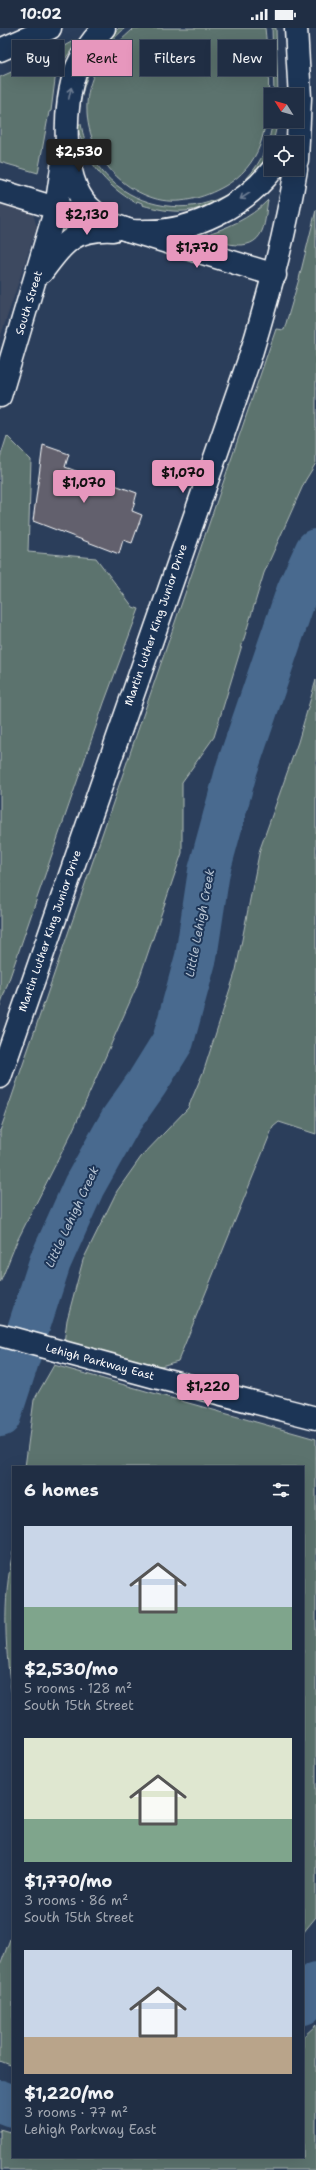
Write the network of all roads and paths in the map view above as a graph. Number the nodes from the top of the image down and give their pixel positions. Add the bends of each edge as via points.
1 (50, 28) edge
2 (104, 28) edge
3 (296, 28) edge
4 (0, 50) edge
5 (298, 88) edge
6 (68, 132) junction
7 (266, 176) edge
8 (295, 176) edge
9 (0, 191) edge
10 (56, 208) junction
11 (129, 230) junction
12 (275, 275) junction
13 (36, 279) junction
14 (0, 396) edge
15 (0, 1077) edge
16 (0, 1335) edge
17 (316, 1418) edge

1 - 4 main road
6 -> 2 main road via 68,96 77,67 94,38
3 - 5 main road
6 - 10 main road, South Street
6 - 11 main road via 71,168 78,191 94,211
7 -> 11 main road via 253,190 205,220 158,231
8 - 12 main road, Martin Luther King Junior Drive
9 - 10 main road
10 - 11 main road
10 - 13 main road, South Street
11 - 12 main road
11 - 13 main road via 92,229 73,238 58,250
12 - 15 main road, Martin Luther King Junior Drive via 250,357
13 - 14 main road, South Street
16 - 17 main road, Lehigh Parkway East

